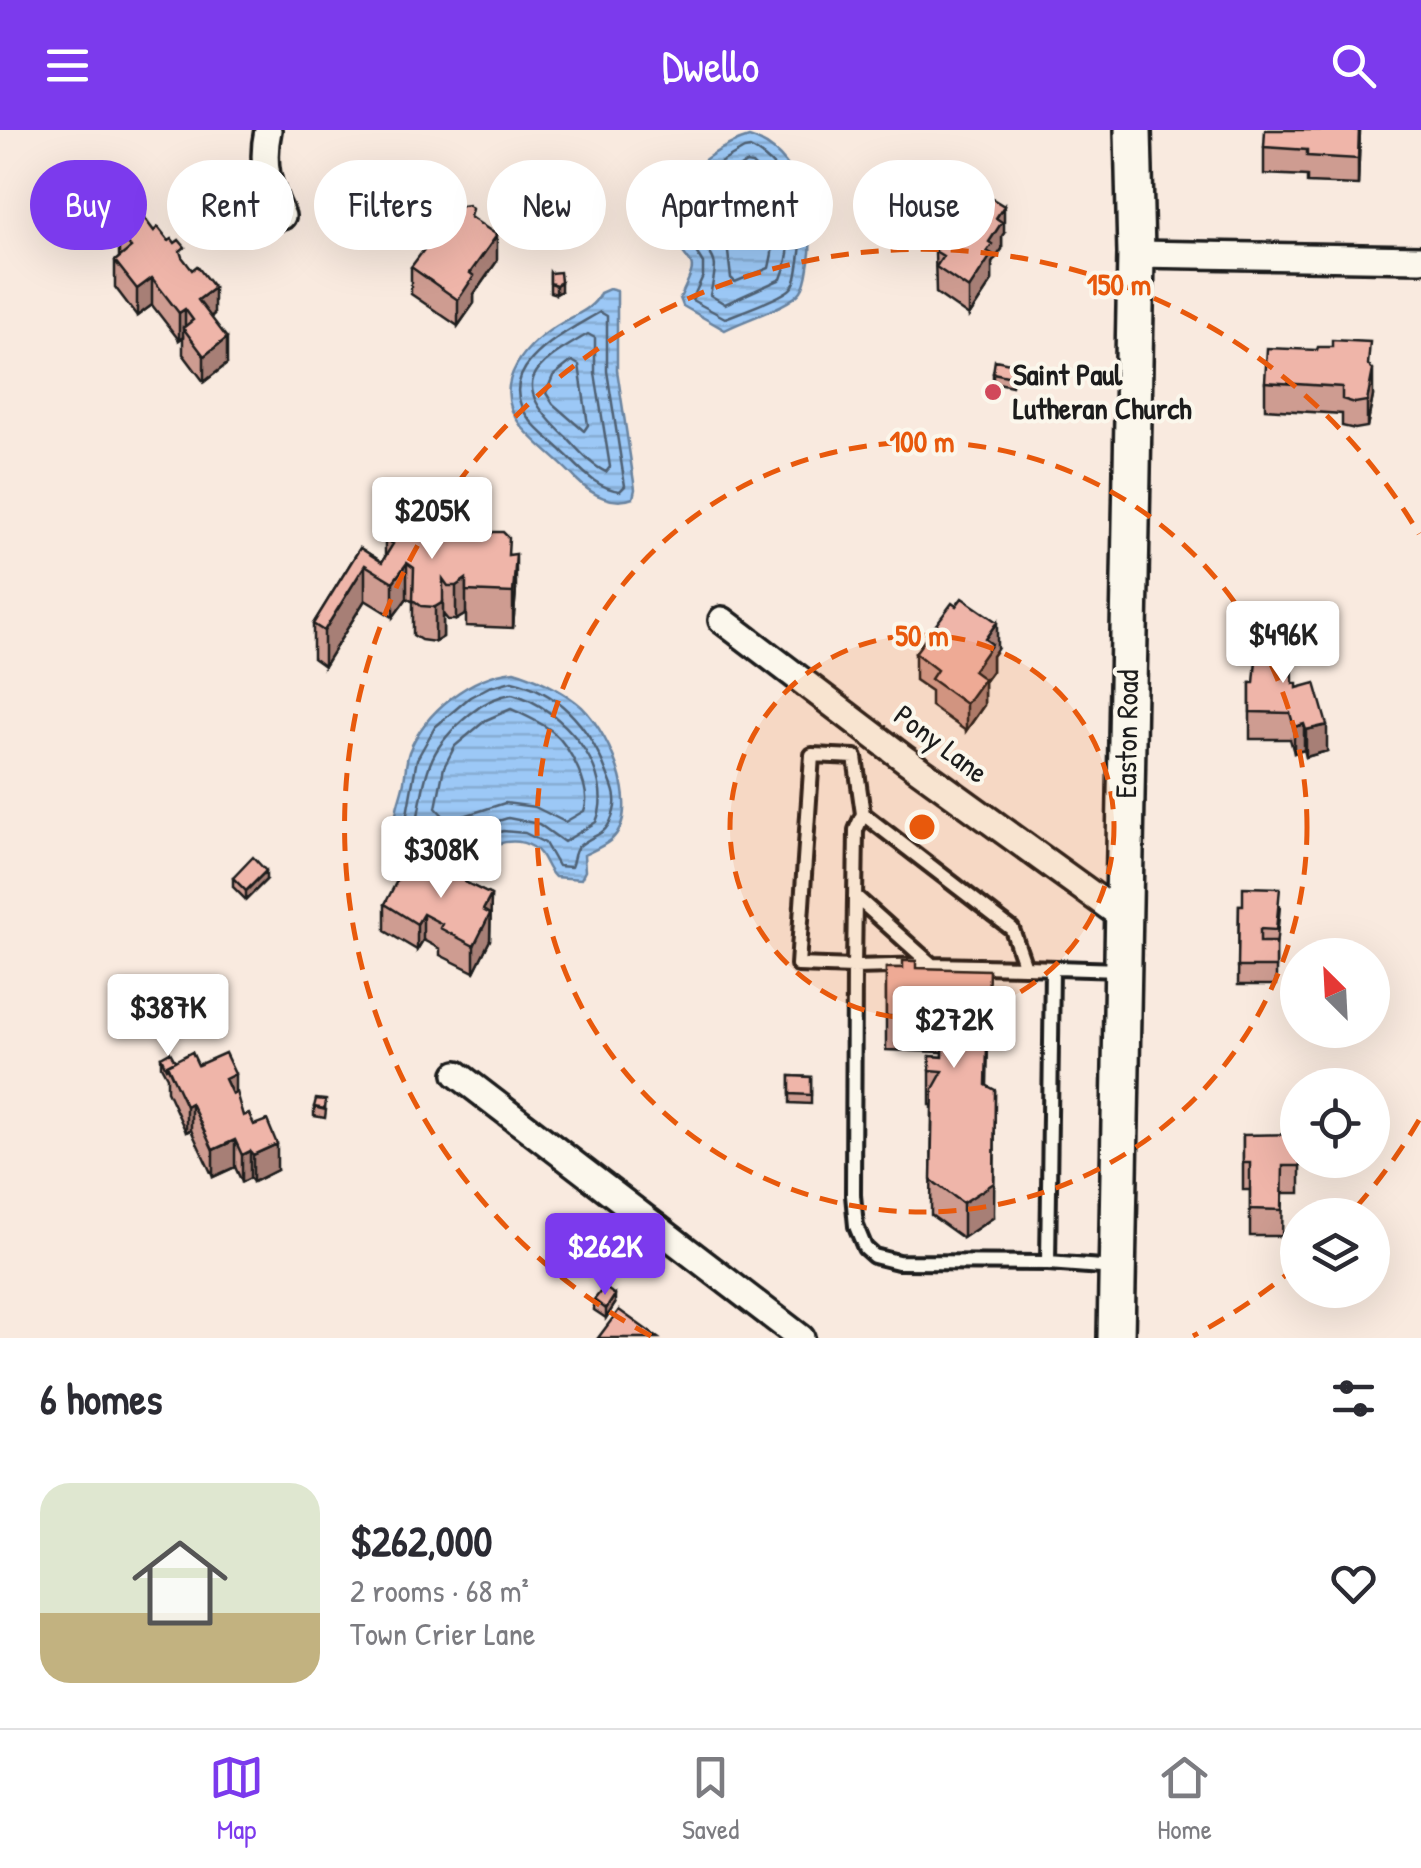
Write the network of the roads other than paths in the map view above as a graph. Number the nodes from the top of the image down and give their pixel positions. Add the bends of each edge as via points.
1 (268, 130) edge
2 (1134, 130) edge
3 (264, 160) edge
4 (1136, 254) junction
5 (1421, 259) edge
6 (722, 620) dead end
7 (863, 814) junction
8 (854, 896) junction
9 (1123, 917) junction
10 (932, 965) junction
11 (854, 967) junction
12 (1025, 968) junction
13 (1052, 969) junction
14 (1123, 970) junction
15 (464, 1079) dead end
16 (1048, 1263) junction
17 (1118, 1268) junction
18 (801, 1338) edge
19 (1116, 1338) edge

1 - 3 street
2 - 4 main road, Easton Road
4 - 5 street
4 - 9 main road, Easton Road
6 - 9 street, Pony Lane
7 - 8 lane via 856,830
7 - 11 lane via 856,757 812,755 798,965
7 - 12 lane via 1012,929
8 - 10 lane
8 - 11 lane
9 - 14 main road, Easton Road
10 - 11 lane
10 - 12 lane
11 - 16 lane via 853,1195 866,1248 898,1262
12 - 13 lane
13 - 14 lane
13 - 16 lane
14 - 17 main road, Easton Road
15 - 18 street
16 - 17 lane
17 - 19 main road, Easton Road

